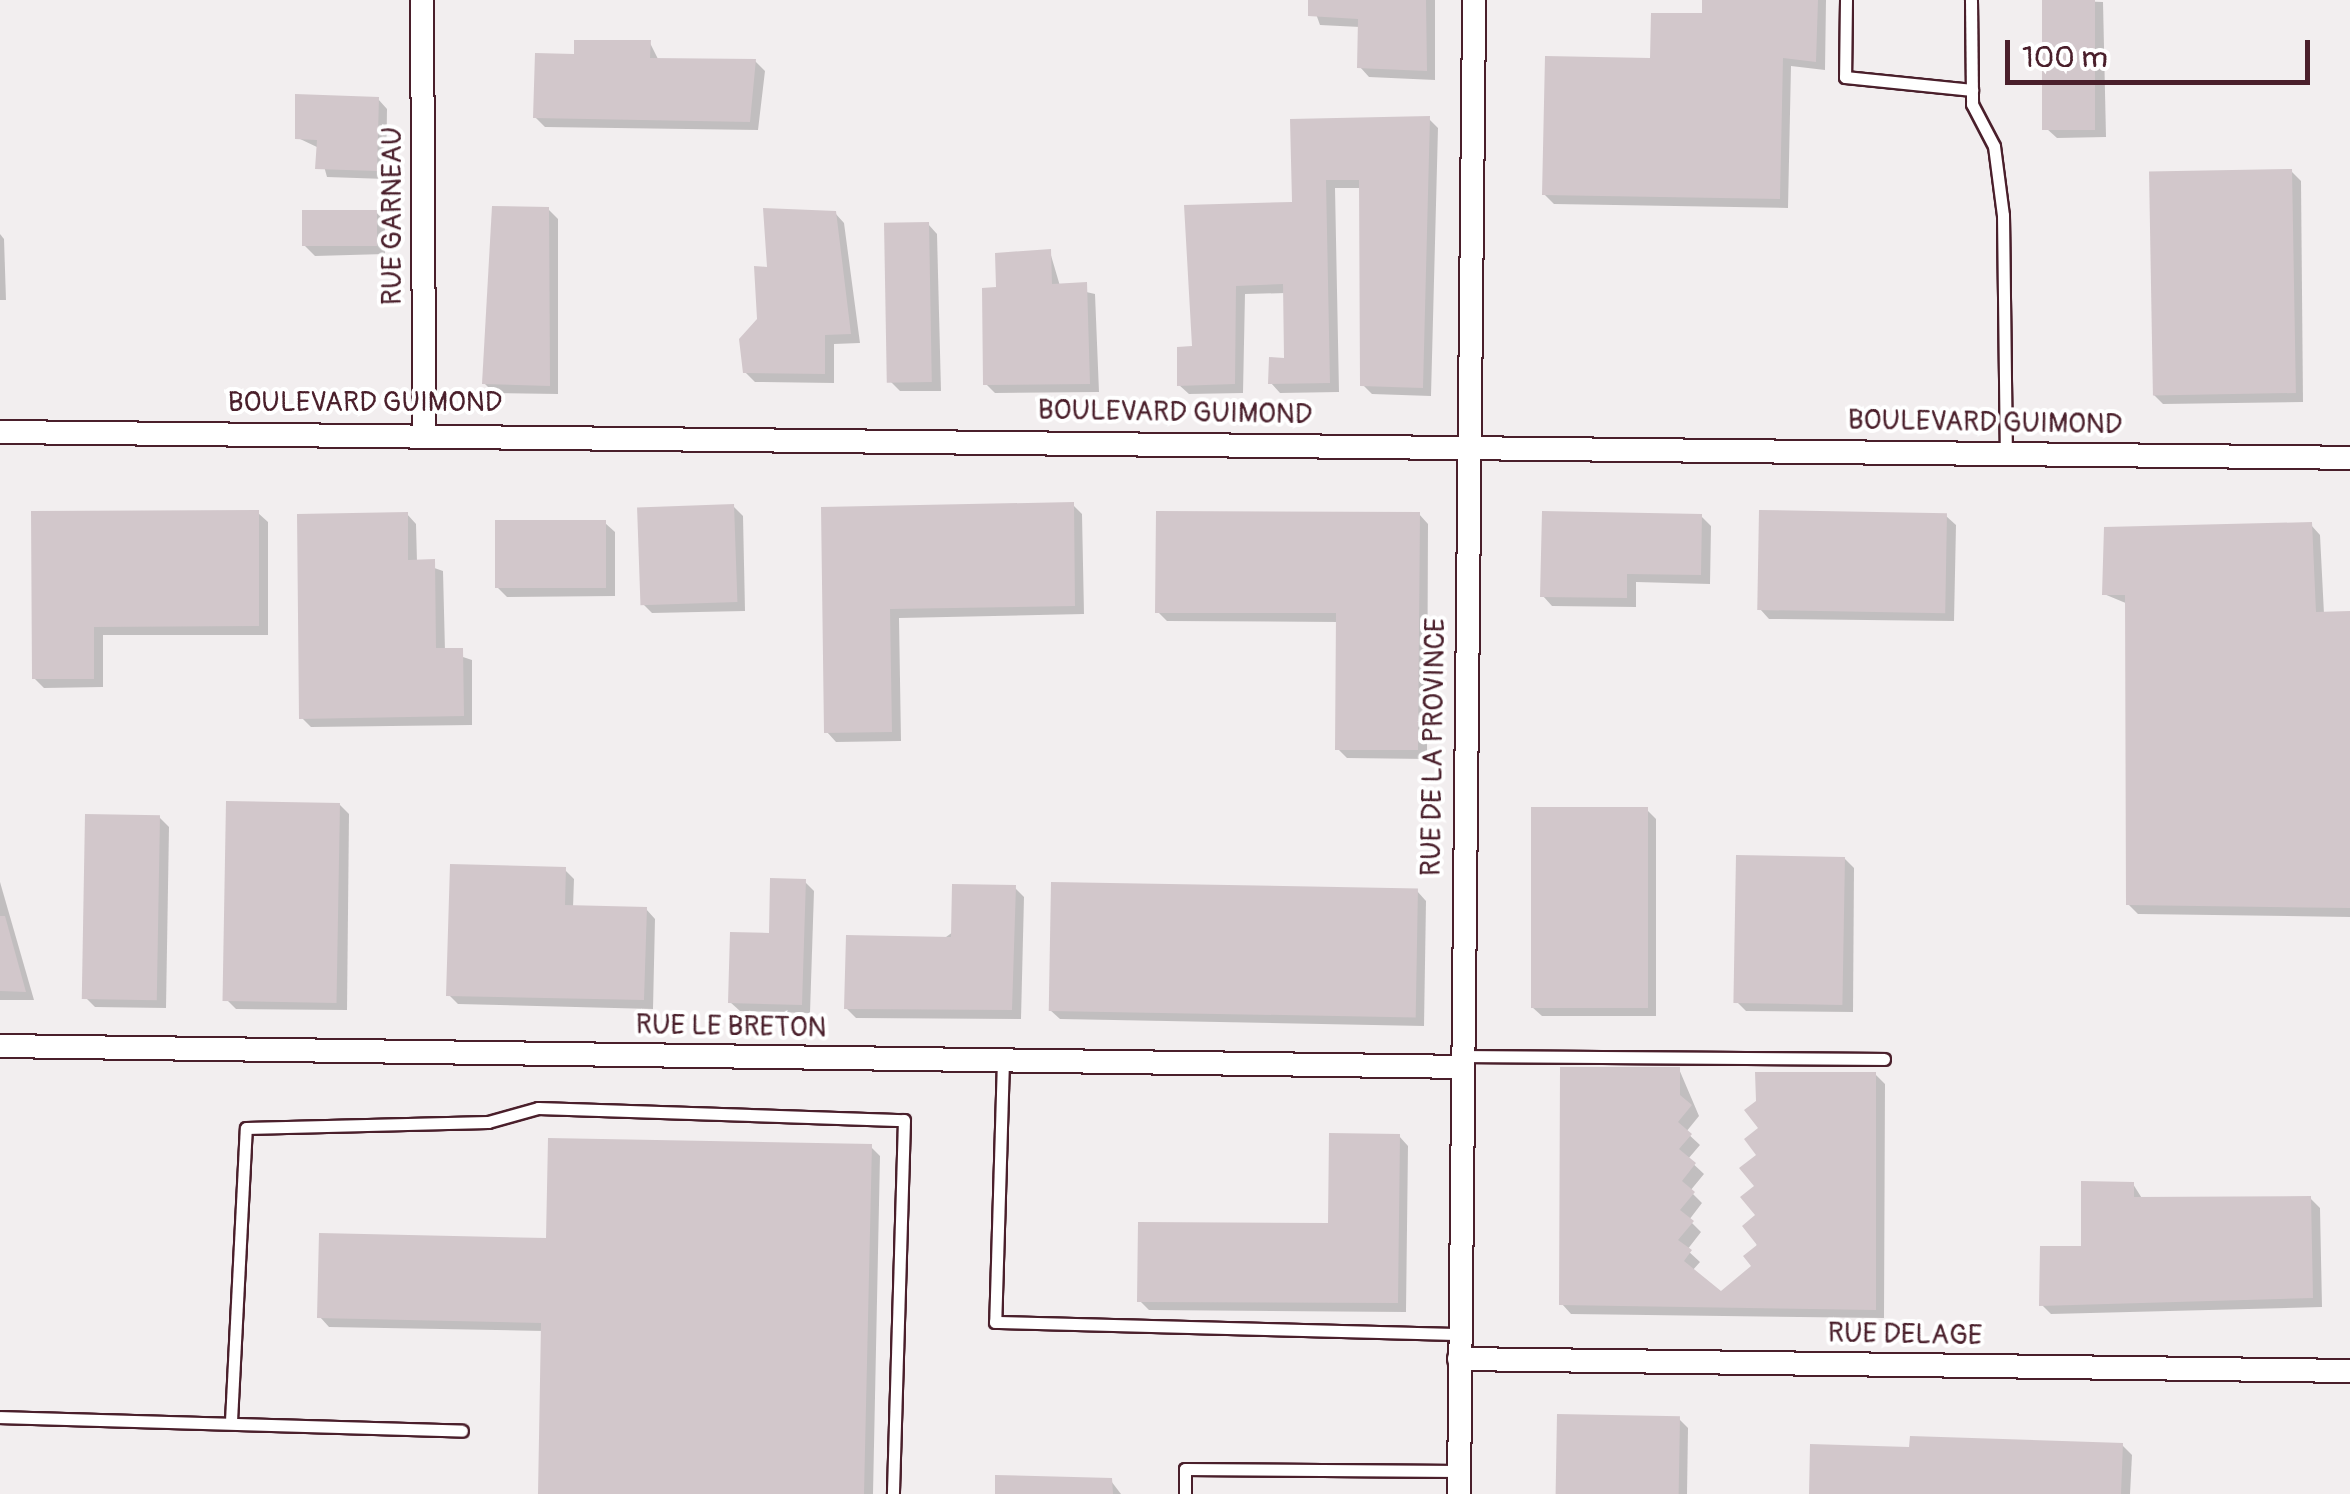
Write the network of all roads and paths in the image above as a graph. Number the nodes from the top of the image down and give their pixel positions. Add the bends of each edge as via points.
1 (422, 0) edge
2 (1474, 0) edge
3 (1846, 0) edge
4 (1971, 0) edge
5 (1972, 90) junction
6 (0, 432) edge
7 (424, 432) junction
8 (1467, 447) junction
9 (2006, 454) junction
10 (2350, 458) edge
11 (0, 1046) edge
12 (1884, 1059) dead end
13 (1002, 1060) junction
14 (1461, 1061) junction
15 (1459, 1334) junction
16 (1459, 1359) junction
17 (2350, 1371) edge
18 (0, 1417) edge
19 (231, 1421) junction
20 (462, 1431) dead end
21 (1459, 1483) edge
22 (893, 1494) edge
23 (1185, 1494) edge

1 - 7 street, RUE GARNEAU
2 - 8 street, RUE DE LA PROVINCE
3 - 5 lane via 1844,77
4 - 5 lane
5 - 9 lane via 1994,146 2003,215
6 - 7 street, BOULEVARD GUIMOND
7 - 8 street, BOULEVARD GUIMOND
8 - 9 street, BOULEVARD GUIMOND
8 - 14 street, RUE DE LA PROVINCE
9 - 10 street, BOULEVARD GUIMOND
11 - 13 street, RUE LE BRETON
12 - 14 lane
13 - 14 street, RUE LE BRETON
13 - 15 lane via 995,1322
14 - 15 street, RUE DE LA PROVINCE
15 - 16 street, RUE DE LA PROVINCE
16 - 17 street, RUE DELAGE
16 - 21 street, RUE DE LA PROVINCE
18 - 19 lane
19 - 20 lane
19 - 22 lane via 246,1128 488,1122 538,1108 904,1120
21 - 23 lane via 1186,1469

